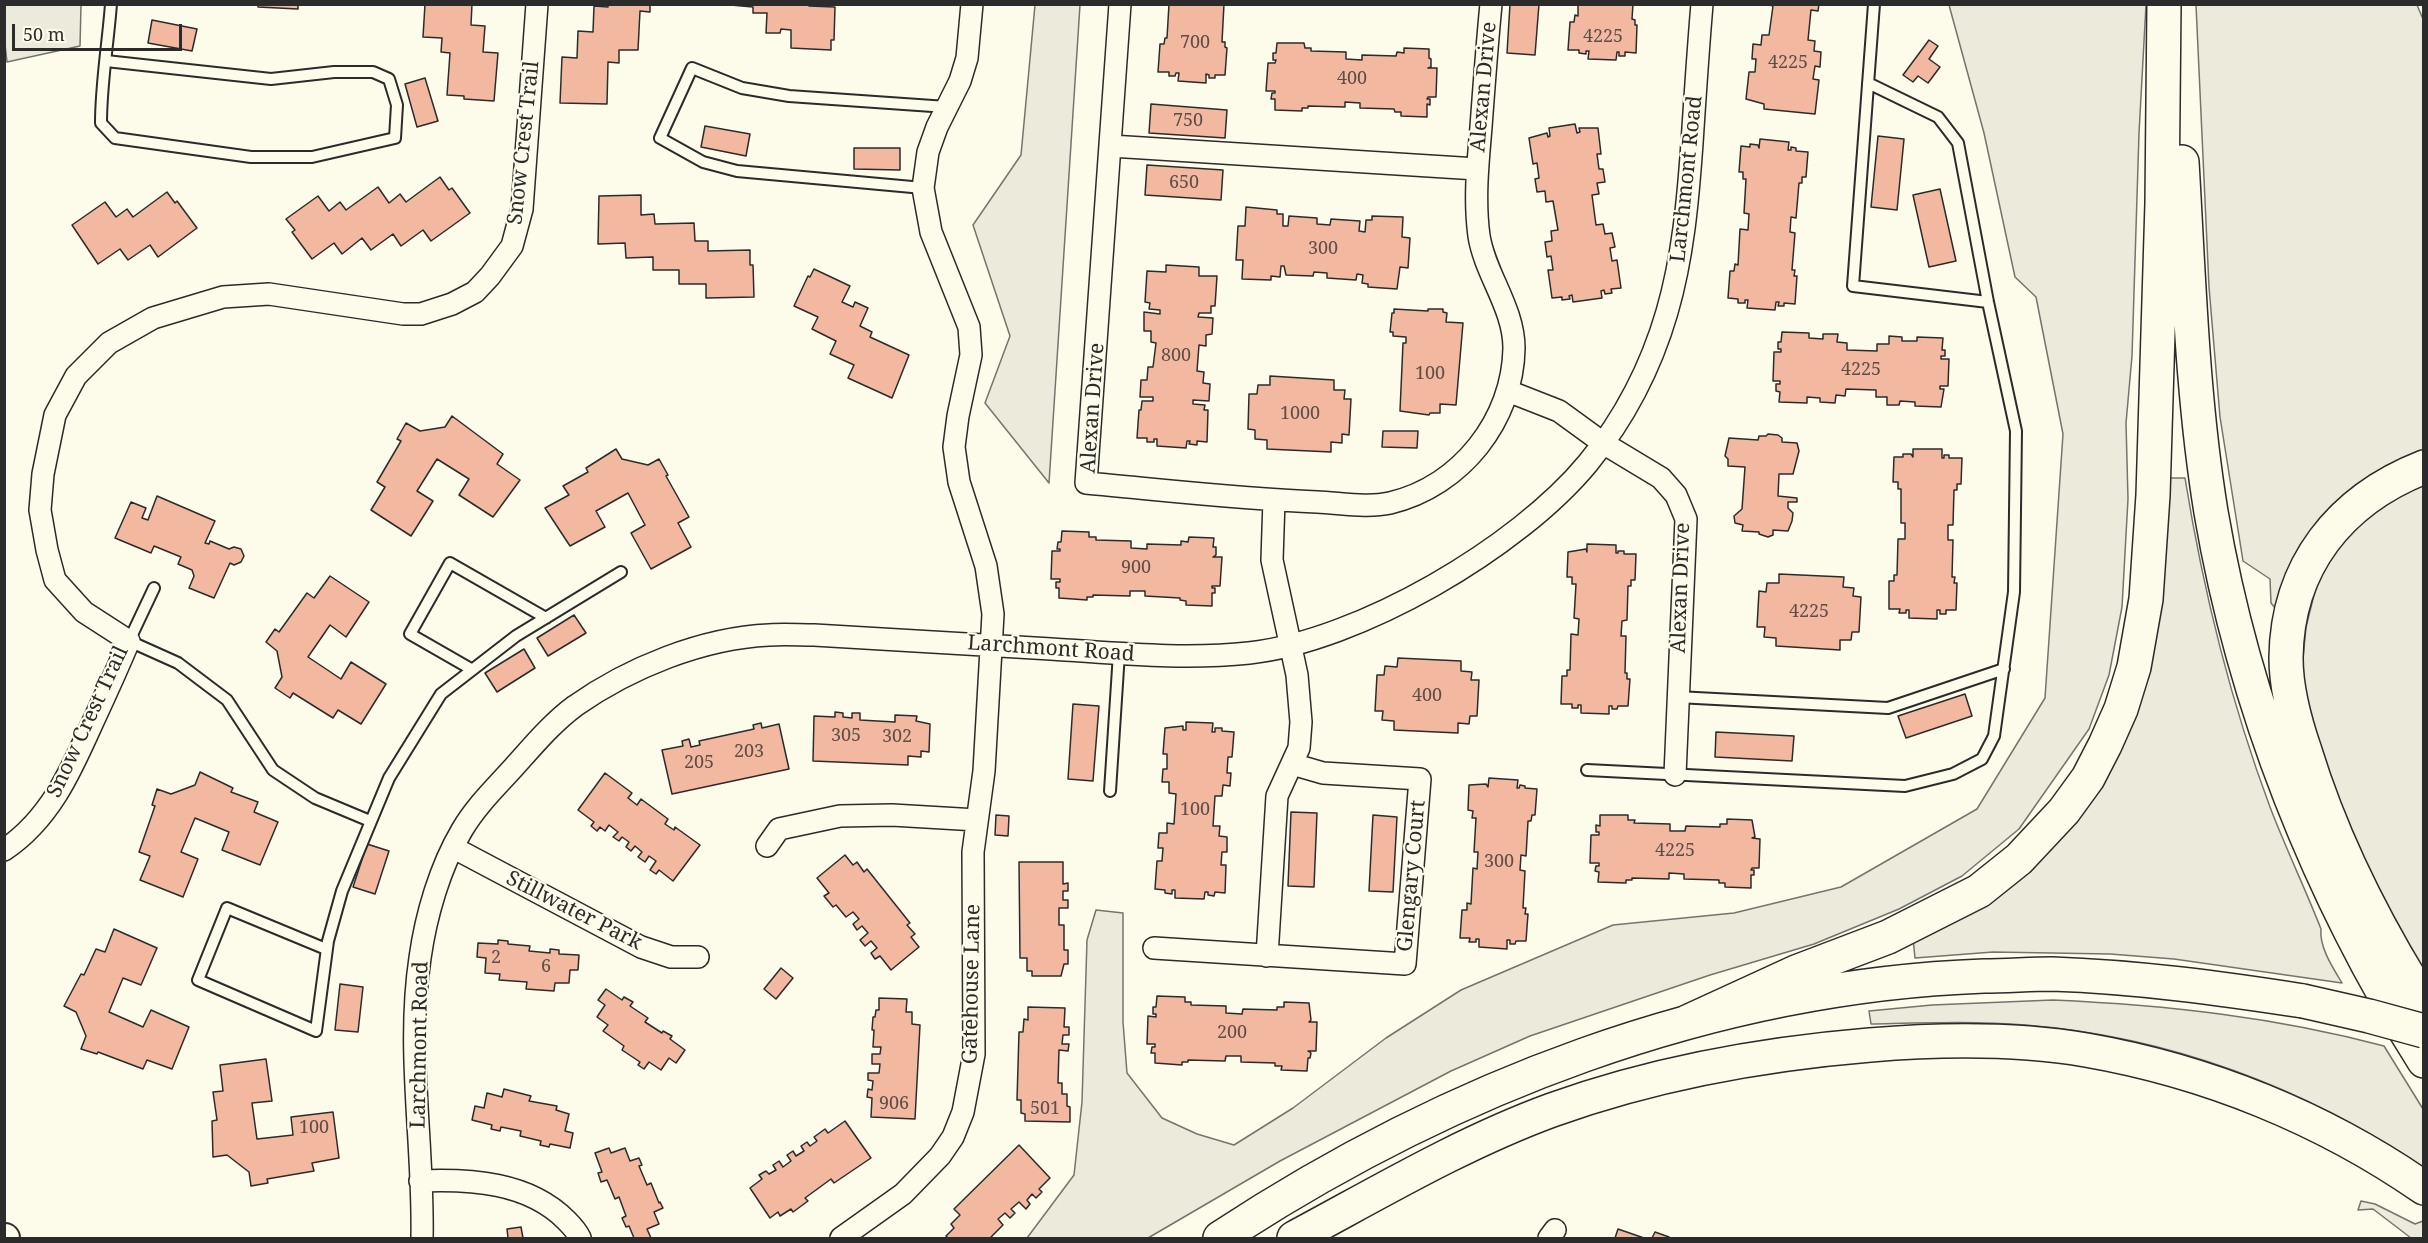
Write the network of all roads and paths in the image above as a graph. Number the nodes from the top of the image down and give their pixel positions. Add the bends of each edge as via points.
1 (111, 4) edge
2 (537, 4) edge
3 (972, 4) edge
4 (1120, 4) edge
5 (1491, 4) edge
6 (1702, 4) edge
7 (1874, 4) edge
8 (2164, 4) edge
9 (2176, 4) edge
10 (106, 61) junction
11 (1868, 83) junction
12 (948, 107) junction
13 (1111, 146) junction
14 (1478, 169) junction
15 (923, 188) junction
16 (1988, 302) junction
17 (1508, 391) junction
18 (1603, 443) junction
19 (2424, 467) edge
20 (1275, 500) junction
21 (621, 572) dead end
22 (154, 588) dead end
23 (546, 618) junction
24 (129, 641) junction
25 (991, 645) junction
26 (1291, 645) junction
27 (1119, 654) junction
28 (471, 669) junction
29 (2004, 669) junction
30 (1677, 697) junction
31 (1292, 764) junction
32 (1587, 770) dead end
33 (1675, 774) junction
34 (1110, 791) dead end
35 (977, 820) junction
36 (370, 821) junction
37 (767, 846) dead end
38 (454, 848) junction
39 (4, 850) edge
40 (1154, 948) dead end
41 (326, 949) junction
42 (1267, 956) junction
43 (698, 957) dead end
44 (2424, 1002) edge
45 (1687, 1022) junction
46 (2424, 1031) edge
47 (2424, 1061) edge
48 (420, 1181) junction
49 (2424, 1188) edge
50 (422, 1239) edge
51 (580, 1239) edge
52 (841, 1239) edge
53 (1220, 1239) edge
54 (1294, 1239) edge

1 - 10 lane
2 - 24 street, Snow Crest Trail via 522,209 512,246 475,291 452,304 420,314 269,294 223,297 153,318 109,343 76,376 55,416 43,474 40,510 47,550 55,580 84,612
3 - 12 street via 967,58
4 - 13 street, Alexan Drive
5 - 14 street, Alexan Drive
6 - 18 street, Larchmont Road via 1686,219 1678,272 1652,358 1621,418
7 - 11 lane
8 - 45 highway via 2154,473 2146,599 2134,667 2105,745 2064,812 2019,859 1979,891 1888,937 1796,972
9 - 47 highway via 2199,429 2211,513 2228,588 2250,677 2279,767 2319,866 2358,950
10 - 10 lane via 271,79 373,72 389,79 398,105 395,138 312,157 251,158 115,138 100,123
11 - 16 lane via 1938,117 1959,143
11 - 16 lane via 1853,286
12 - 15 street via 928,152
12 - 15 lane via 789,96 742,88 692,68 660,138 702,162 737,171
13 - 14 street, Alexan Drive
13 - 20 street, Alexan Drive via 1086,483
14 - 17 street, Alexan Drive via 1476,211 1480,238 1511,324 1514,345
15 - 25 street via 931,232 969,327 971,355 954,447 959,482 986,566 993,614
16 - 29 lane via 2016,431 2014,592
17 - 18 street, Alexan Drive via 1559,411
17 - 20 street, Alexan Drive via 1502,410 1482,442 1454,471 1424,491 1389,503
18 - 26 street, Larchmont Road via 1568,486 1478,557 1380,613
18 - 30 street, Alexan Drive via 1661,478 1676,495 1686,519
19 - 44 highway via 2367,496 2322,540 2295,596 2286,658 2299,733 2335,837
20 - 26 street via 1272,560
21 - 23 lane
22 - 24 lane
23 - 28 lane
23 - 28 lane via 450,563 410,634
24 - 36 lane via 178,663 228,700 273,770 315,798
24 - 39 street, Snow Crest Trail via 56,797 35,824
25 - 27 street, Larchmont Road
25 - 35 street, Gatehouse Lane
25 - 38 street, Larchmont Road via 766,635 687,651 634,672 574,707 482,802
26 - 27 street, Larchmont Road via 1222,655
26 - 31 street via 1298,675 1301,722 1299,748
27 - 34 lane
28 - 36 lane via 441,694 389,778
29 - 30 lane via 1888,708
29 - 33 lane via 1994,736 1982,759 1953,774 1905,786
30 - 33 street, Alexan Drive
31 - 42 street via 1277,796
31 - 42 street, Glengary Court via 1323,773 1420,779 1405,964
32 - 33 lane
35 - 37 street via 840,816 779,829
35 - 52 street, Gatehouse Lane via 972,860 974,1054 963,1112 953,1137 925,1175
36 - 41 lane via 342,891
38 - 43 street, Stillwater Park via 641,947 671,957
38 - 48 street, Larchmont Road via 428,917 416,996
40 - 42 street, Glengary Court
41 - 41 lane via 316,1032 198,980 227,908
45 - 46 highway, bridge via 1809,994 1898,982 2050,974 2209,986 2302,1001
45 - 53 highway via 1615,1043 1471,1100 1375,1146
48 - 50 street, Larchmont Road
48 - 51 street via 462,1180 521,1192 553,1207
49 - 54 highway via 2342,1136 2231,1088 2169,1069 2086,1050 2012,1042 1928,1040 1818,1049 1657,1077 1551,1111 1446,1156

